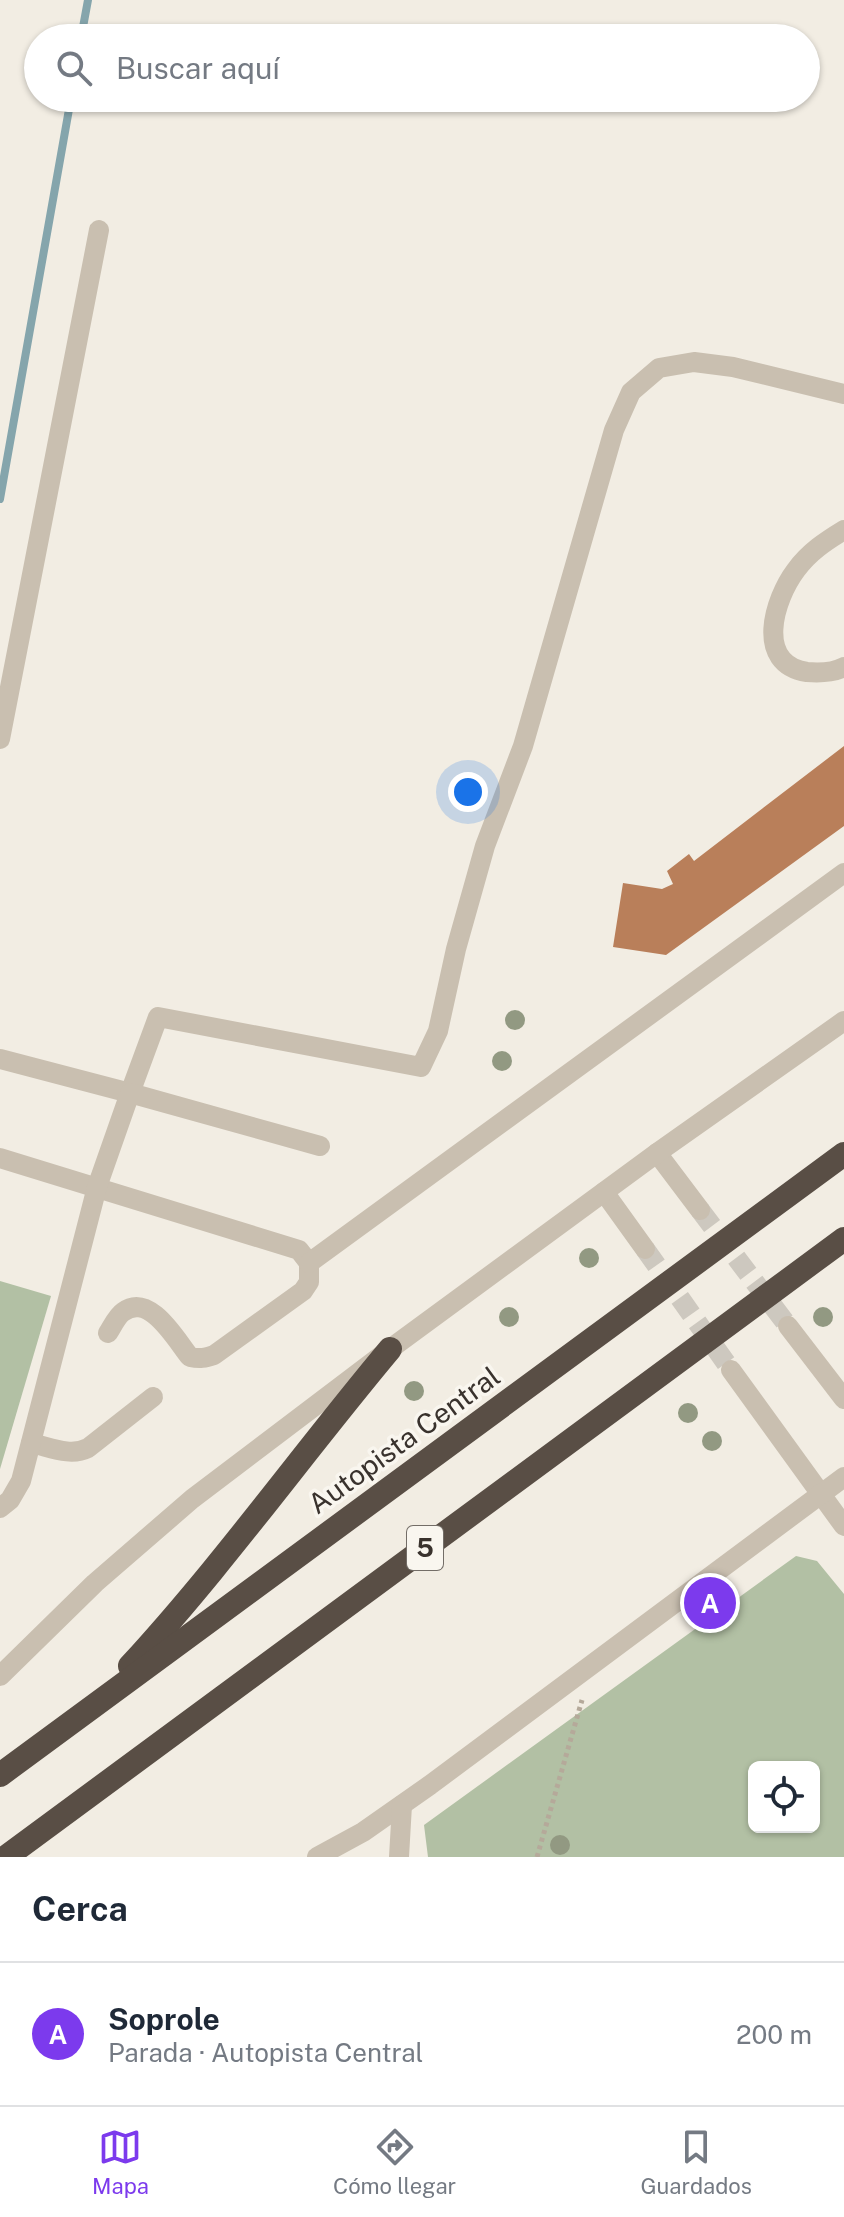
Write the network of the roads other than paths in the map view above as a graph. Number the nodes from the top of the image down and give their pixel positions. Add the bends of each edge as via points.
1 (99, 230) dead end
2 (844, 394) edge
3 (844, 530) edge
4 (844, 667) edge
5 (0, 739) edge
6 (844, 873) edge
7 (844, 1021) edge
8 (0, 1059) edge
9 (130, 1093) junction
10 (320, 1146) dead end
11 (657, 1153) junction
12 (844, 1154) edge
13 (0, 1158) edge
14 (97, 1187) junction
15 (604, 1192) junction
16 (700, 1210) tunnel mouth
17 (844, 1239) edge
18 (645, 1249) tunnel mouth
19 (309, 1263) junction
20 (788, 1326) tunnel mouth
21 (108, 1333) dead end
22 (390, 1349) junction
23 (731, 1370) tunnel mouth
24 (153, 1397) dead end
25 (844, 1399) edge
26 (31, 1443) junction
27 (844, 1477) edge
28 (820, 1495) junction
29 (0, 1508) edge
30 (844, 1526) edge
31 (0, 1676) edge
32 (86, 1711) junction
33 (0, 1775) edge
34 (402, 1805) junction
35 (6, 1857) edge
36 (317, 1857) edge
37 (399, 1857) edge

1 - 5 street
2 - 9 street via 694,362 659,368 631,392 614,430 523,746 485,846 438,1031 421,1067 158,1017
3 - 4 street via 817,546 796,569 774,616 774,645 798,670 836,672
6 - 19 street
7 - 11 street
8 - 9 street
9 - 10 street
9 - 14 street
11 - 15 street
11 - 16 street
12 - 32 highway, Autopista Central / 5
13 - 14 street
14 - 19 street via 299,1250
14 - 26 street
15 - 18 street
15 - 22 street
17 - 35 highway, 5
19 - 21 street via 303,1291 207,1358 190,1357 151,1311 136,1307 122,1312
20 - 25 street
22 - 31 street via 180,1508
22 - 32 highway via 211,1574
23 - 28 street
24 - 26 street via 79,1453
26 - 29 street via 21,1481
27 - 28 street
28 - 30 street
28 - 34 street
32 - 33 highway, Autopista Central / 5
34 - 36 street
34 - 37 street

